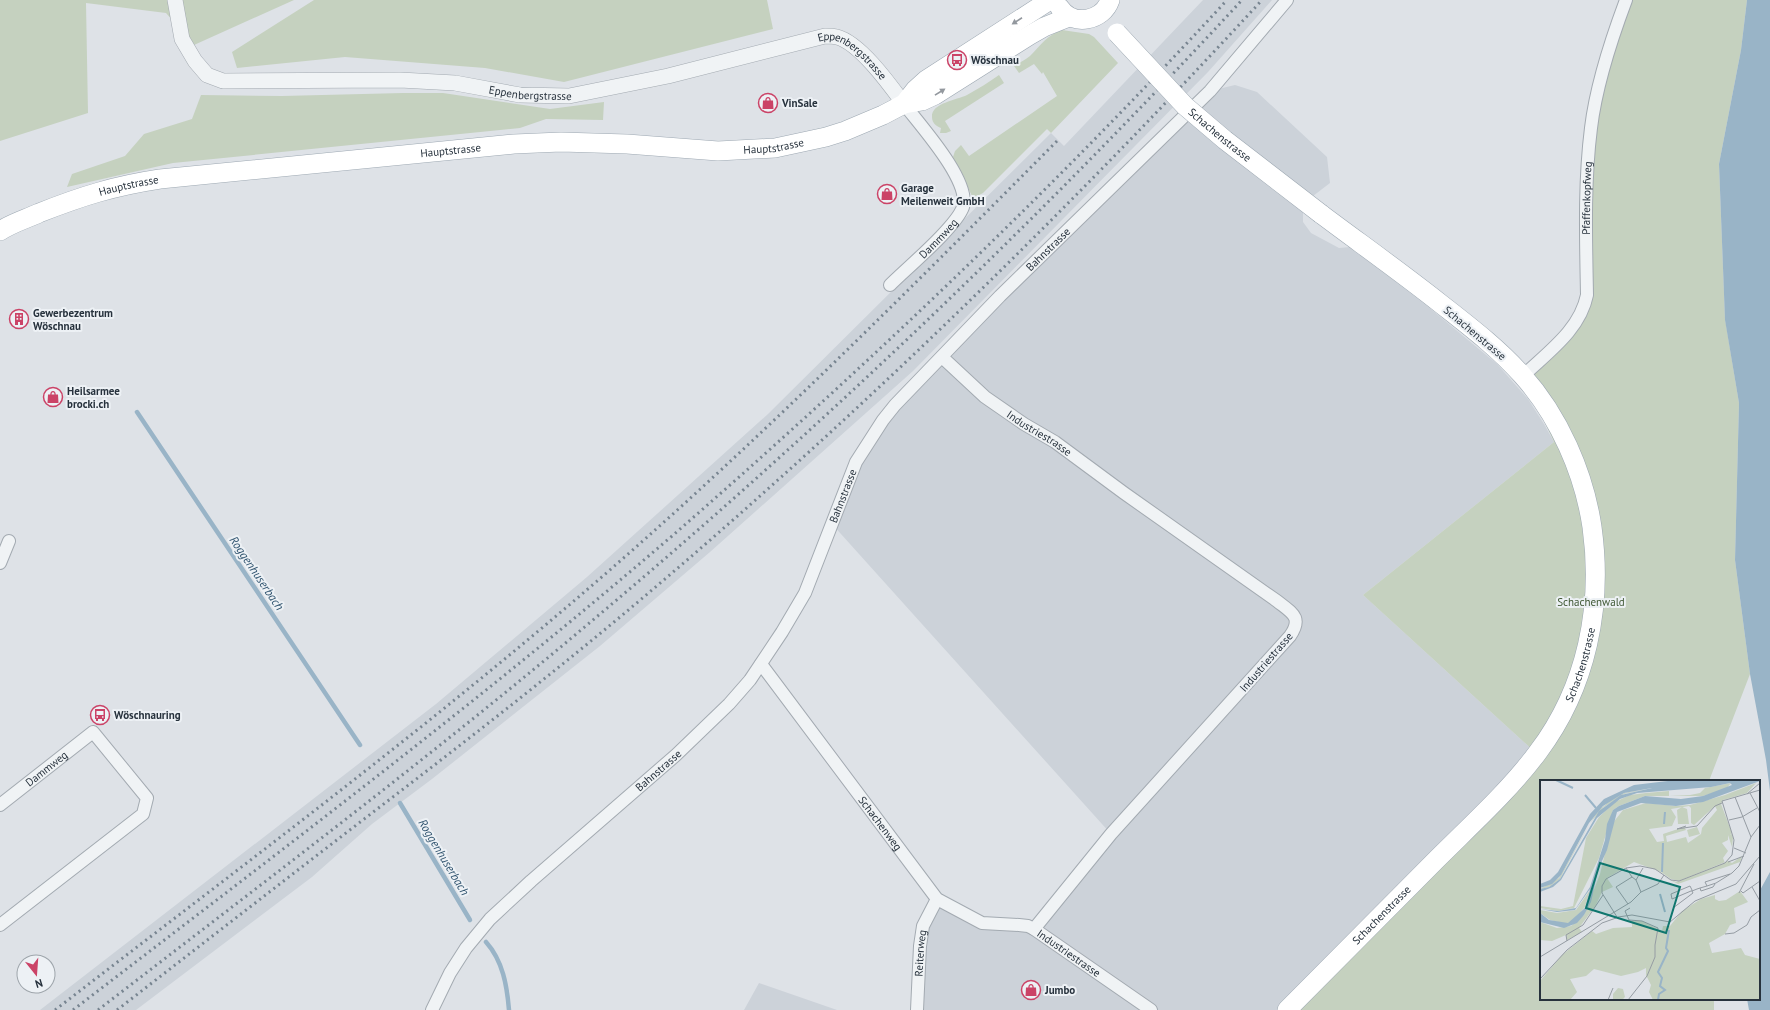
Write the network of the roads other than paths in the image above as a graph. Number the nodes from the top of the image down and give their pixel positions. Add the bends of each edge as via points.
1 (175, 0) edge
2 (1050, 0) edge
3 (1056, 0) edge
4 (1287, 0) edge
5 (1626, 0) edge
6 (1105, 7) edge
7 (1069, 16) junction
8 (904, 104) junction
9 (0, 231) edge
10 (890, 285) dead end
11 (942, 357) junction
12 (1523, 376) junction
13 (9, 541) dead end
14 (0, 563) edge
15 (761, 664) junction
16 (0, 805) edge
17 (937, 899) junction
18 (0, 925) edge
19 (1034, 929) junction
20 (432, 1010) edge
21 (918, 1010) edge
22 (1151, 1010) edge
23 (1287, 1010) edge

1 - 8 street, Eppenbergstrasse via 182,39 195,61 207,75 224,81 400,80 455,83 520,95 569,96 668,76 825,36 837,37 854,47 881,73
2 -> 8 main road, Hauptstrasse via 926,80
3 - 7 main road via 1062,12
4 - 11 street, Bahnstrasse via 1210,91 1000,296
5 - 12 street, Pfaffenkopfweg via 1606,63 1590,128 1585,308 1564,339
6 - 7 main road via 1093,18 1085,20
6 - 12 main road, Schachenstrasse, bridge via 1117,33 1185,106 1225,140 1486,339
8 -> 7 main road, Hauptstrasse via 922,101 935,95 1034,32
8 - 9 main road, Hauptstrasse via 845,132 775,148 718,151 627,144 514,144 160,179 105,189 78,197
8 - 10 street, Dammweg via 957,176 964,200 961,212 952,224
11 - 15 street, Bahnstrasse via 895,405 856,462 805,593
11 - 19 street, Industriestrasse via 985,397 1055,442 1277,601 1296,618 1296,626 1290,636 1111,834
12 - 23 main road, Schachenstrasse via 1554,419 1572,456 1589,505 1596,560 1595,601 1583,665 1562,714 1537,754 1491,804
13 - 14 street
15 - 17 street, Schachenweg
15 - 20 street, Bahnstrasse via 728,704 676,755 490,919 466,948 450,973
16 - 18 street, Dammweg via 93,732 147,798 143,814
17 - 19 street, Schachenweg via 982,923 1019,924
17 - 21 street, Reiterweg via 923,926
19 - 22 street, Industriestrasse

